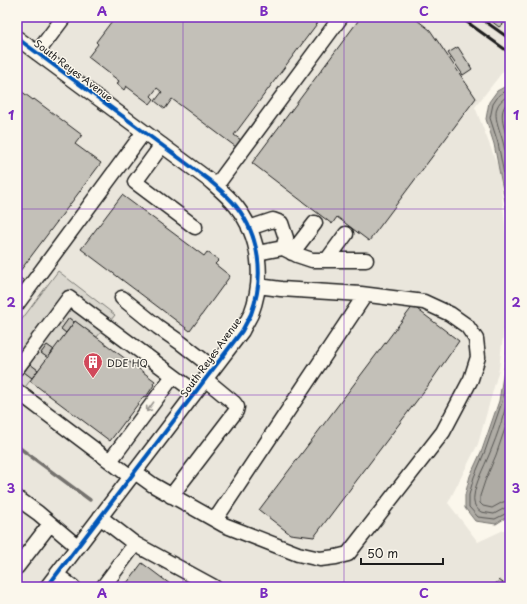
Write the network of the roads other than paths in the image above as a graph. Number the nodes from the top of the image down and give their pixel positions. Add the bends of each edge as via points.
1 (64, 17) edge
2 (341, 17) edge
3 (17, 38) edge
4 (37, 53) junction
5 (144, 132) junction
6 (162, 145) junction
7 (216, 186) junction
8 (315, 223) dead end
9 (195, 227) dead end
10 (249, 228) junction
11 (346, 234) dead end
12 (288, 250) junction
13 (257, 253) junction
14 (327, 260) junction
15 (366, 260) dead end
16 (258, 286) junction
17 (365, 295) junction
18 (122, 298) dead end
19 (17, 304) edge
20 (17, 368) edge
21 (209, 374) junction
22 (173, 376) junction
23 (17, 391) edge
24 (196, 392) junction
25 (110, 461) junction
26 (133, 474) junction
27 (172, 496) junction
28 (17, 498) edge
29 (100, 517) junction
30 (215, 520) junction
31 (50, 524) junction
32 (135, 544) junction
33 (78, 547) junction
34 (17, 567) edge
35 (57, 575) junction
36 (47, 587) edge
37 (73, 587) edge
38 (103, 587) edge
39 (214, 587) edge

1 - 4 street
2 - 7 street
3 - 4 street, South Reyes Avenue
4 - 5 street, South Reyes Avenue
5 - 6 street, South Reyes Avenue
5 - 19 street
6 - 7 street, South Reyes Avenue
6 - 9 street via 135,182
7 - 10 street, South Reyes Avenue via 236,206
8 - 12 street
10 - 12 street via 273,220 281,222
10 - 13 street, South Reyes Avenue
11 - 14 street
12 - 13 street
12 - 14 street via 312,260
13 - 16 street, South Reyes Avenue
14 - 15 street
16 - 17 street
16 - 21 street, South Reyes Avenue via 250,315 242,331
17 - 30 street
17 - 30 street via 424,302 450,314 467,326 476,339 478,357 471,379 443,432 348,554 320,559 298,554
18 - 21 street via 181,343
20 - 22 street via 69,298
21 - 24 street, South Reyes Avenue
21 - 27 street via 237,408
22 - 24 street
22 -> 25 street
23 - 25 street
24 - 26 street, South Reyes Avenue
25 - 26 street
26 - 27 street
26 - 29 street, South Reyes Avenue
27 - 30 street
28 - 31 street
29 - 32 street
29 - 33 street, South Reyes Avenue
31 - 33 street
31 - 34 street
32 - 38 street
32 - 39 street
33 - 35 street, South Reyes Avenue
35 - 36 street, South Reyes Avenue
35 - 37 street

